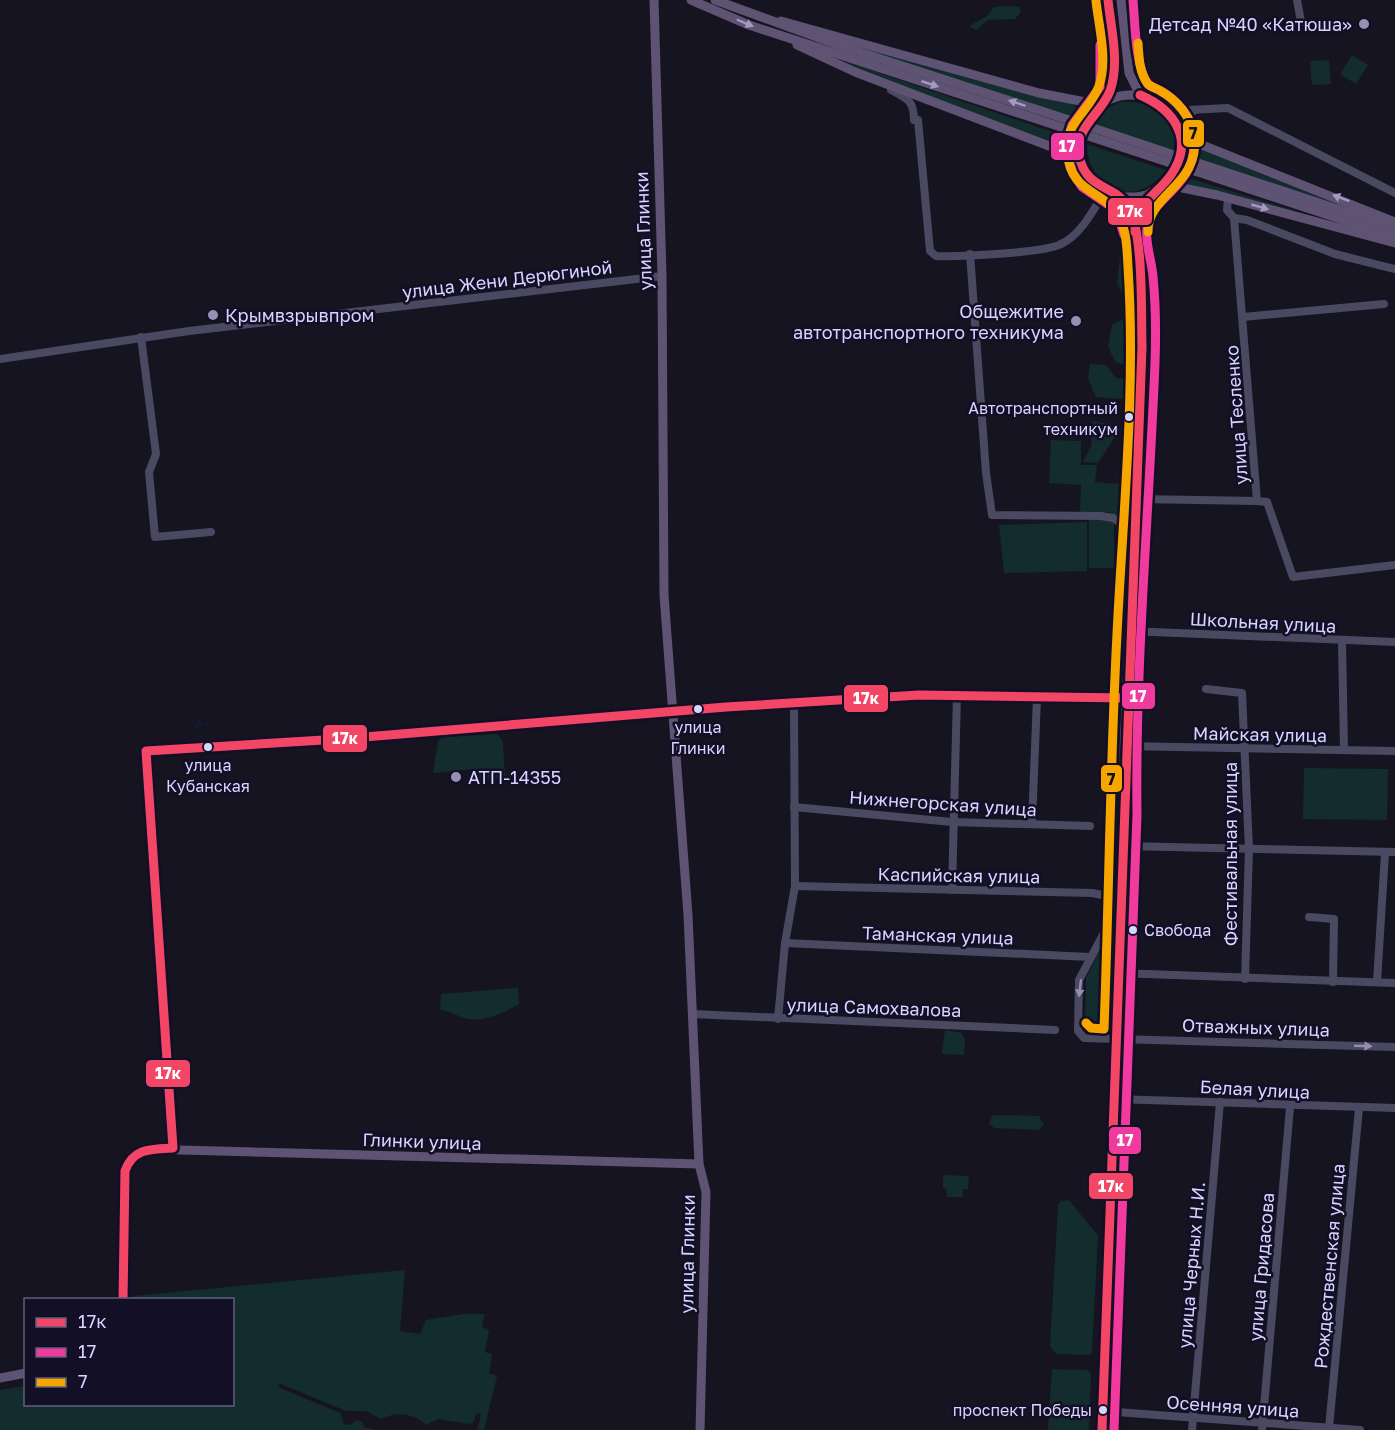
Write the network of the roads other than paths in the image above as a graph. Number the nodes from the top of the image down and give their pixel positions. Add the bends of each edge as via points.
1 (654, 0) edge
2 (691, 0) edge
3 (715, 0) edge
4 (1108, 0) edge
5 (1121, 0) edge
6 (1297, 0) edge
7 (763, 19) junction
8 (1301, 22) dead end
9 (791, 40) junction
10 (870, 78) junction
11 (1140, 95) junction
12 (1103, 104) junction
13 (1194, 110) junction
14 (1169, 111) junction
15 (1071, 126) junction
16 (1181, 132) junction
17 (1197, 167) junction
18 (1083, 168) junction
19 (1163, 184) junction
20 (1106, 191) junction
21 (1152, 192) junction
22 (1395, 193) edge
23 (1118, 196) junction
24 (1228, 198) junction
25 (1234, 218) junction
26 (1395, 222) edge
27 (1135, 224) junction
28 (1395, 228) edge
29 (1395, 237) edge
30 (1395, 243) edge
31 (970, 254) junction
32 (1395, 269) edge
33 (662, 276) junction
34 (1384, 304) dead end
35 (1244, 317) junction
36 (141, 337) junction
37 (0, 359) edge
38 (1137, 499) junction
39 (1257, 501) junction
40 (211, 532) dead end
41 (1136, 534) junction
42 (1395, 565) edge
43 (1130, 631) junction
44 (1342, 640) junction
45 (1395, 642) edge
46 (1206, 690) dead end
47 (957, 695) junction
48 (1037, 697) junction
49 (1127, 699) junction
50 (794, 702) junction
51 (672, 710) junction
52 (1124, 746) junction
53 (1244, 749) junction
54 (1344, 750) junction
55 (1395, 751) edge
56 (794, 807) junction
57 (952, 822) junction
58 (1032, 824) junction
59 (1090, 826) dead end
60 (1123, 846) junction
61 (1248, 849) junction
62 (1395, 852) edge
63 (1385, 853) junction
64 (795, 885) junction
65 (952, 890) junction
66 (1122, 899) junction
67 (1309, 917) dead end
68 (785, 944) junction
69 (1090, 957) junction
70 (1119, 973) junction
71 (1245, 979) junction
72 (1334, 982) junction
73 (1377, 982) junction
74 (1395, 983) edge
75 (692, 1014) junction
76 (778, 1019) junction
77 (1054, 1030) dead end
78 (1116, 1038) junction
79 (1395, 1047) edge
80 (1113, 1099) junction
81 (1220, 1102) junction
82 (1290, 1107) junction
83 (1359, 1108) junction
84 (1395, 1108) edge
85 (173, 1148) junction
86 (699, 1164) junction
87 (123, 1298) edge
88 (24, 1373) edge
89 (0, 1378) edge
90 (1103, 1411) junction
91 (1193, 1418) junction
92 (1262, 1426) edge
93 (1324, 1428) edge
94 (700, 1430) edge
95 (1102, 1430) edge
96 (1192, 1430) edge
97 (1360, 1430) edge

1 - 33 main road, улица Глинки
2 -> 9 main road
3 - 7 main road
4 - 12 main road via 1114,64 1113,79
5 - 11 main road via 1129,73
6 - 8 street
7 - 12 main road via 793,22 1039,93
15 -> 7 main road
9 - 10 main road via 809,52
9 -> 15 main road
10 - 18 main road via 1070,154
10 - 31 street via 914,106 930,251 936,256
11 - 12 main road via 1122,96
11 - 14 main road
12 - 18 main road via 1083,129 1079,151
13 - 14 street
13 - 16 street
13 - 22 street via 1228,108 1245,115
14 - 16 main road
15 - 17 main road, bridge
16 - 19 main road via 1179,161
26 -> 16 main road
17 - 28 main road
17 - 29 main road
18 - 20 main road
19 - 21 main road
19 - 24 main road
20 - 23 main road
20 - 31 street via 1076,232 1060,245 1033,251
21 - 23 main road
21 - 27 main road via 1141,205
23 - 27 main road
24 - 25 street, улица Тесленко via 1227,210
24 -> 30 main road
25 - 32 street via 1335,254
25 - 35 street, улица Тесленко
27 - 38 main road via 1143,314
31 - 41 street via 992,515 1101,516 1113,518
33 - 36 street, улица Жени Дерюгиной
33 - 51 main road, улица Глинки via 663,541
34 - 35 street
35 - 39 street, улица Тесленко
36 - 37 street, улица Жени Дерюгиной
36 - 40 street via 156,454 149,472 155,537
38 - 39 street
38 - 41 main road
39 - 42 street, улица Тесленко via 1267,502 1293,578
41 - 43 main road
43 - 44 street, Школьная улица
43 - 49 main road
44 - 45 street, Школьная улица
44 - 54 street
46 - 53 street, Фестивальная улица via 1242,693
47 - 48 main road
47 - 50 main road
47 - 57 street
48 - 49 main road
48 - 58 street
49 - 52 main road
50 - 51 main road
50 - 56 street
51 - 75 main road, улица Глинки
51 - 85 main road via 427,734 146,752
52 - 53 street, Майская улица
52 - 60 main road
53 - 54 street, Майская улица
53 - 61 street, Фестивальная улица
54 - 55 street, Майская улица
56 - 57 street, Нижнегорская улица
56 - 64 street
57 - 58 street, Нижнегорская улица
57 - 65 street
58 - 59 street, Нижнегорская улица
60 - 61 street
60 - 66 main road
61 - 63 street
61 - 71 street, Фестивальная улица
62 - 63 street
63 - 73 street
64 - 65 street, Каспийская улица
64 - 68 street
65 - 66 street, Каспийская улица via 1092,893
66 - 69 street
66 - 70 main road
67 - 72 street via 1334,920
68 - 69 street, Таманская улица
68 - 76 street
69 -> 78 street, Отважных улица via 1079,980 1078,1033 1086,1039
70 - 71 street
70 - 78 main road
71 - 72 street
72 - 73 street
73 - 74 street
75 - 76 street, улица Самохвалова
75 - 86 main road, улица Глинки
76 - 77 street, улица Самохвалова
78 -> 79 street, Отважных улица
78 - 80 main road
80 - 81 street, Белая улица
80 - 90 main road
81 - 82 street, Белая улица
81 - 91 street, улица Черных Н.И.
82 - 83 street, Белая улица
82 - 92 street, улица Гридасова
83 - 84 street, Белая улица
83 - 93 street, Рождественская улица
85 - 86 main road, Глинки улица
85 - 87 main road, Глинки улица via 143,1149 130,1156 124,1171
86 - 94 main road, улица Глинки via 706,1198
88 - 89 main road
90 - 91 street, Осенняя улица
90 - 95 main road
91 - 92 street, Осенняя улица
91 - 96 street, улица Черных Н.И.
92 - 93 street, Осенняя улица
93 - 97 street, Осенняя улица

